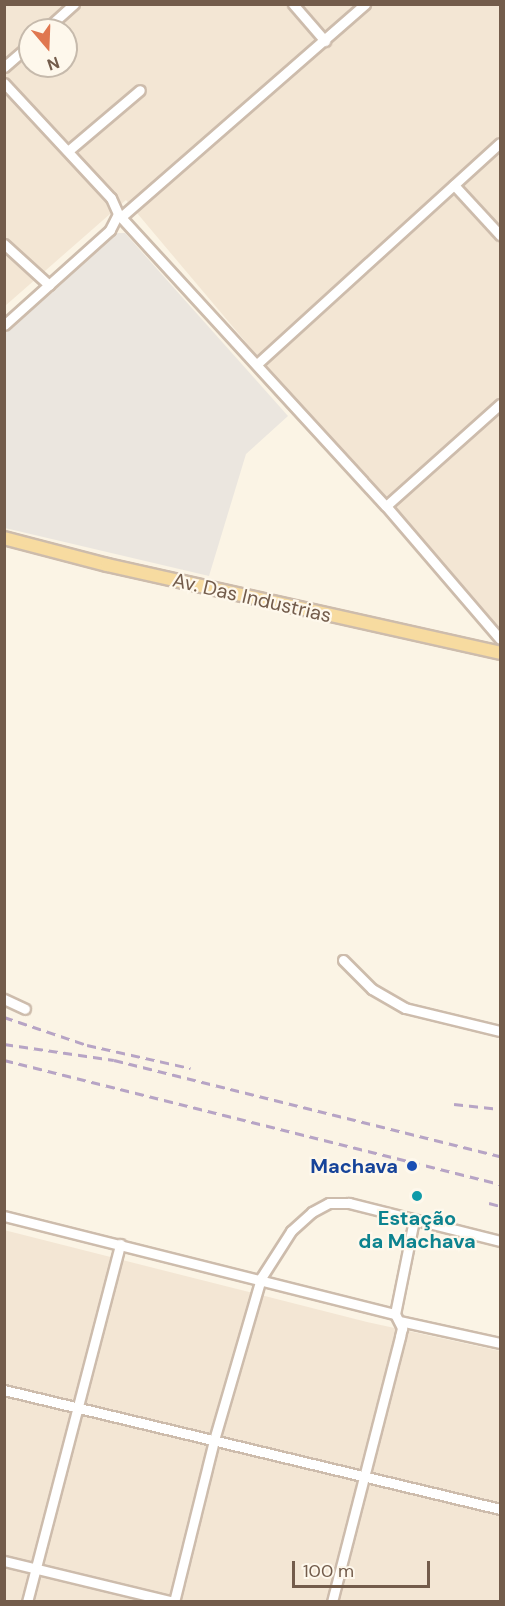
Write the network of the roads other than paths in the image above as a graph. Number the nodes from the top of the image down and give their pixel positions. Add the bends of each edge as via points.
1 (74, 4) edge
2 (293, 4) edge
3 (365, 4) edge
4 (58, 18) edge
5 (325, 41) junction
6 (18, 55) edge
7 (4, 67) edge
8 (4, 83) edge
9 (140, 90) dead end
10 (501, 143) edge
11 (68, 151) junction
12 (454, 185) junction
13 (120, 215) junction
14 (501, 235) edge
15 (4, 244) edge
16 (49, 285) junction
17 (4, 325) edge
18 (257, 364) junction
19 (501, 404) edge
20 (386, 507) junction
21 (4, 538) edge
22 (501, 639) edge
23 (501, 653) edge
24 (343, 960) dead end
25 (4, 999) edge
26 (25, 1009) dead end
27 (501, 1031) edge
28 (4, 1216) edge
29 (414, 1220) junction
30 (501, 1241) edge
31 (120, 1244) junction
32 (261, 1278) junction
33 (397, 1317) junction
34 (501, 1343) edge
35 (4, 1390) edge
36 (75, 1408) junction
37 (214, 1440) junction
38 (363, 1473) junction
39 (501, 1509) edge
40 (4, 1562) edge
41 (35, 1569) junction
42 (27, 1602) edge
43 (174, 1602) edge
44 (332, 1602) edge

1 - 4 street
2 - 5 street
3 - 5 street
5 - 13 street
6 - 7 street
8 - 11 street
9 - 11 street
10 - 12 street
11 - 13 street via 111,198
12 - 14 street
12 - 18 street
13 - 16 street via 110,230
13 - 18 street
15 - 16 street
16 - 17 street
18 - 20 street
19 - 20 street
20 - 22 street
21 - 23 main road, Av. Das Industrias via 119,568
24 - 27 street via 372,989 405,1008
25 - 26 street
28 - 31 street
29 - 30 street
29 - 32 street via 349,1203 329,1203 291,1231
29 - 33 street
31 - 32 street
31 - 36 street
32 - 33 street
32 - 37 street
33 - 34 street
33 - 38 street via 400,1337
35 - 36 street
36 - 37 street
36 - 41 street
37 - 38 street
37 - 43 street
38 - 39 street
38 - 44 street
40 - 41 street
41 - 42 street
41 - 43 street

